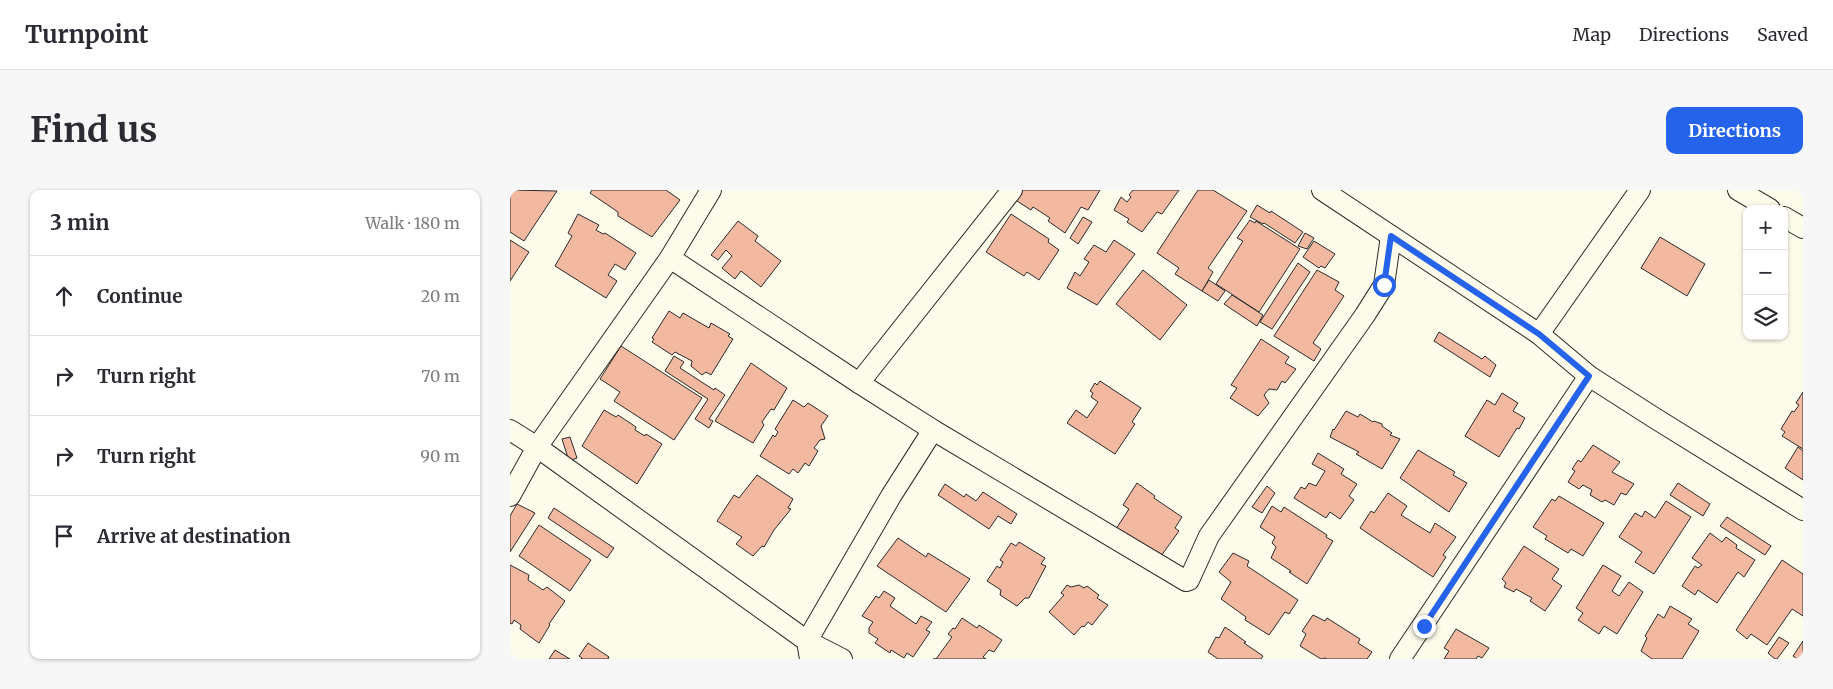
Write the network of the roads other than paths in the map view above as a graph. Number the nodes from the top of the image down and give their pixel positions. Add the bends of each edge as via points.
1 (711, 190) edge
2 (1012, 190) edge
3 (1322, 190) edge
4 (1640, 190) edge
5 (1738, 190) edge
6 (1763, 205) edge
7 (1788, 219) edge
8 (1803, 228) edge
9 (1391, 236) junction
10 (670, 258) junction
11 (1539, 334) junction
12 (1589, 376) junction
13 (859, 383) junction
14 (510, 430) edge
15 (933, 430) junction
16 (537, 447) junction
17 (510, 496) edge
18 (1803, 510) edge
19 (808, 650) edge
20 (842, 659) edge
21 (1400, 659) edge

1 - 10 street
2 - 13 street
3 - 9 street
4 - 11 street
5 - 6 street
7 - 8 street
9 - 11 street
9 - 15 street via 1384,285 1209,536 1189,580
10 - 13 street
10 - 16 street
11 - 12 street
12 - 18 street
12 - 21 street
13 - 15 street
14 - 16 street
15 - 19 street via 892,496
16 - 17 street
16 - 19 street
19 - 20 street

